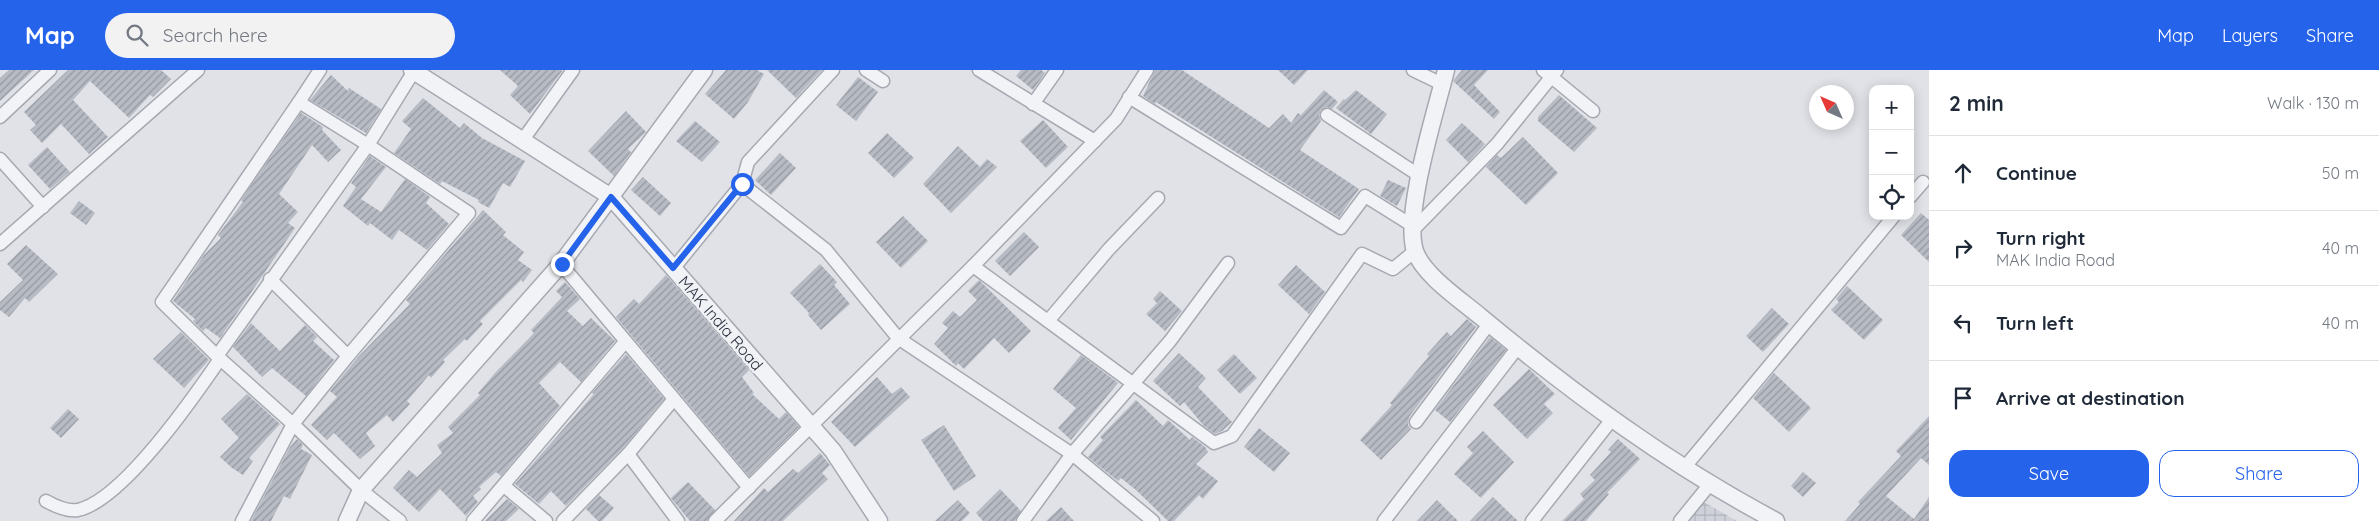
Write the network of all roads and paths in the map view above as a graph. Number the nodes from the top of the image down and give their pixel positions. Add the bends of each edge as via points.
1 (50, 70) edge
2 (198, 70) edge
3 (320, 70) edge
4 (573, 70) edge
5 (704, 70) edge
6 (833, 70) edge
7 (866, 70) edge
8 (979, 70) edge
9 (1057, 70) edge
10 (1147, 70) edge
11 (1413, 70) edge
12 (413, 71) edge
13 (1550, 72) edge
14 (1444, 77) edge
15 (883, 82) dead end
16 (1129, 97) junction
17 (299, 102) junction
18 (1034, 104) junction
19 (1593, 111) dead end
20 (1327, 115) dead end
21 (0, 117) edge
22 (522, 140) junction
23 (1095, 141) junction
24 (368, 145) junction
25 (0, 159) edge
26 (1420, 176) junction
27 (1923, 182) dead end
28 (742, 184) junction
29 (1914, 192) edge
30 (611, 197) junction
31 (1158, 198) dead end
32 (43, 207) junction
33 (1891, 220) edge
34 (1413, 228) junction
35 (0, 244) edge
36 (1415, 251) junction
37 (1228, 263) dead end
38 (562, 264) junction
39 (973, 266) junction
40 (673, 268) junction
41 (270, 280) junction
42 (1048, 320) junction
43 (1489, 324) junction
44 (898, 338) junction
45 (625, 342) junction
46 (1518, 347) junction
47 (348, 356) junction
48 (218, 358) junction
49 (1134, 382) junction
50 (674, 399) junction
51 (1614, 418) junction
52 (1416, 422) dead end
53 (294, 424) junction
54 (810, 425) junction
55 (628, 454) junction
56 (1072, 454) junction
57 (1684, 468) junction
58 (1710, 484) junction
59 (504, 486) junction
60 (749, 488) junction
61 (361, 490) junction
62 (46, 501) dead end
63 (242, 521) edge
64 (347, 521) edge
65 (400, 521) edge
66 (473, 521) edge
67 (546, 521) edge
68 (563, 521) edge
69 (678, 521) edge
70 (715, 521) edge
71 (880, 521) edge
72 (1023, 521) edge
73 (1152, 521) edge
74 (1384, 521) edge
75 (1532, 521) edge
76 (1680, 521) edge
77 (1776, 521) edge

1 - 21 street
2 - 32 street
3 - 17 street
4 - 22 street
5 - 30 street
6 - 28 street via 748,162
7 - 15 street
8 - 18 street
9 - 18 street
10 - 16 street
11 - 14 street
12 - 22 street, MAK India Road
12 - 24 street
13 - 19 street
13 - 34 street via 1498,144
14 - 26 street
16 - 23 street via 1116,119
16 - 34 street via 1341,228 1365,196
17 - 24 street
17 - 48 street via 162,302
18 - 23 street
20 - 26 street
22 - 30 street, MAK India Road
23 - 39 street
24 - 41 street
24 - 47 street via 469,213
25 - 32 street
26 - 34 street via 1412,214
27 - 29 street
28 - 40 street
28 - 44 street via 826,250
30 - 38 street
30 - 40 street, MAK India Road
31 - 42 street
32 - 35 street
33 - 57 street
34 - 36 street
36 - 43 street via 1434,278
36 - 49 street via 1394,269 1362,254 1232,436 1214,443
37 - 49 street via 1170,342
38 - 45 street
38 - 61 street
39 - 42 street
39 - 44 street
40 - 54 street, MAK India Road
41 - 47 street
41 - 48 street
42 - 49 street
43 - 46 street
43 - 52 street
44 - 54 street
44 - 56 street
45 - 50 street
45 - 59 street
46 - 51 street
46 - 74 street
47 - 53 street
48 - 53 street
48 - 62 street via 181,415 137,465 100,500 78,510 56,507
49 - 56 street
50 - 55 street
50 - 60 street
51 - 57 street
51 - 75 street
53 - 61 street
53 - 63 street
54 - 60 street
54 - 71 street, MAK India Road via 833,451
55 - 68 street
55 - 69 street
56 - 72 street
56 - 73 street
57 - 58 street
58 - 76 street
58 - 77 street
59 - 66 street
59 - 67 street
60 - 70 street
61 - 64 street
61 - 65 street

